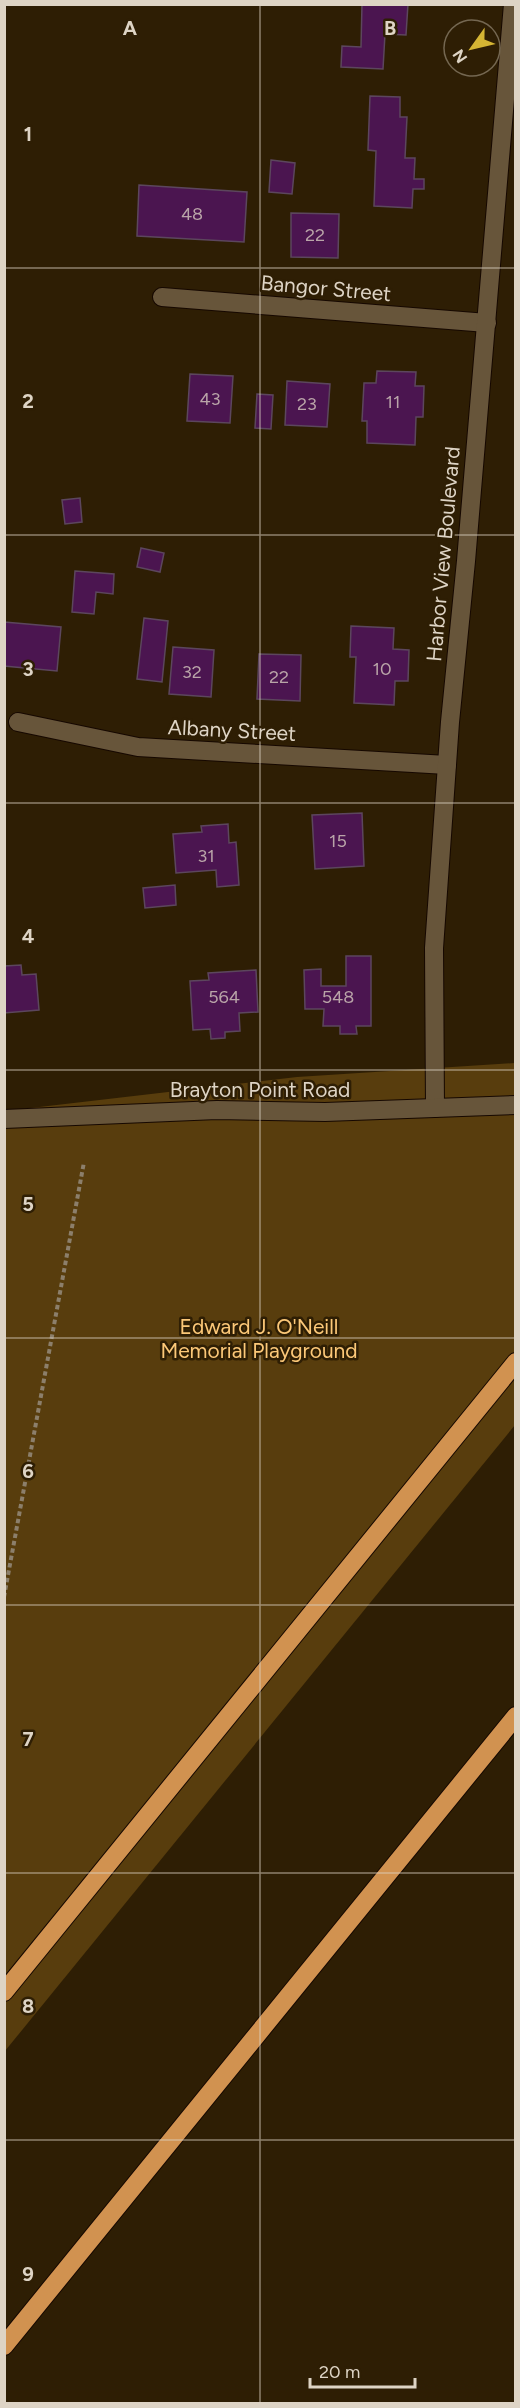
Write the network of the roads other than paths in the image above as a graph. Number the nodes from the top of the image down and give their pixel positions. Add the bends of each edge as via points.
1 (513, 4) edge
2 (162, 297) dead end
3 (487, 323) junction
4 (18, 722) dead end
5 (447, 765) junction
6 (516, 1105) edge
7 (435, 1108) junction
8 (4, 1119) edge
9 (516, 1362) edge
10 (516, 1716) edge
11 (4, 1992) edge
12 (4, 2346) edge

1 - 3 street, Harbor View Boulevard
2 - 3 street, Bangor Street
3 - 5 street, Harbor View Boulevard
4 - 5 street, Albany Street via 138,747
5 - 7 street, Harbor View Boulevard via 434,948
6 - 7 street, Brayton Point Road
7 - 8 street, Brayton Point Road via 217,1110
9 - 11 highway
10 - 12 highway

